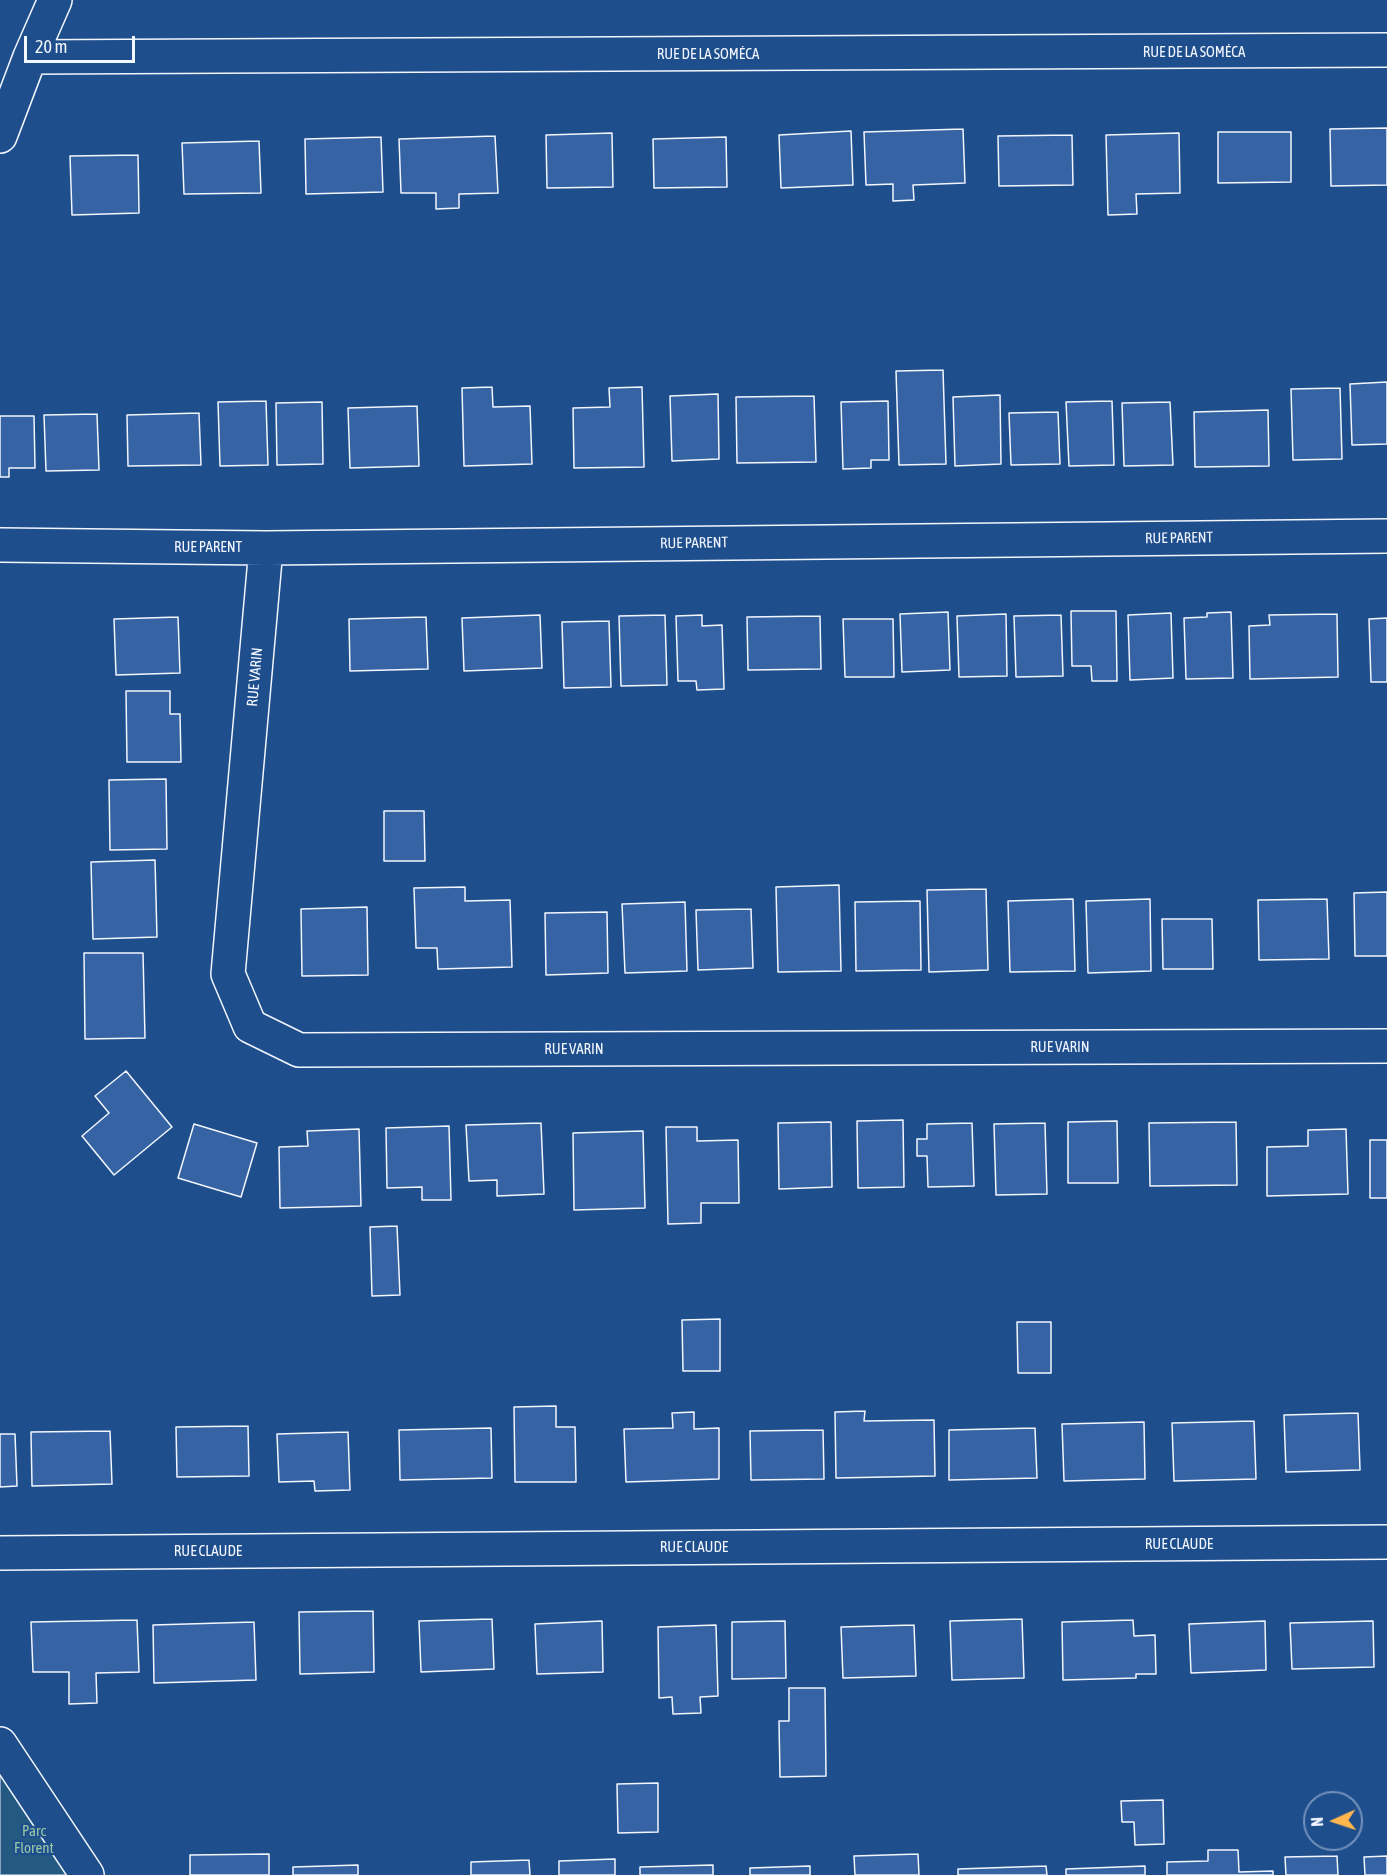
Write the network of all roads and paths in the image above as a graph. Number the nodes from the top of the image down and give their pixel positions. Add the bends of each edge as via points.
1 (56, 0) edge
2 (1387, 50) edge
3 (30, 57) junction
4 (0, 136) edge
5 (1387, 536) edge
6 (0, 545) edge
7 (266, 548) junction
8 (1387, 1046) edge
9 (1387, 1542) edge
10 (0, 1552) edge
11 (0, 1744) edge
12 (87, 1875) edge

1 - 3 street
2 - 3 street, RUE DE LA SOMÉCA
3 - 4 street
5 - 7 street, RUE PARENT
6 - 7 street, RUE PARENT
7 - 8 street, RUE VARIN via 228,974 250,1026 299,1050
9 - 10 street, RUE CLAUDE
11 - 12 street

